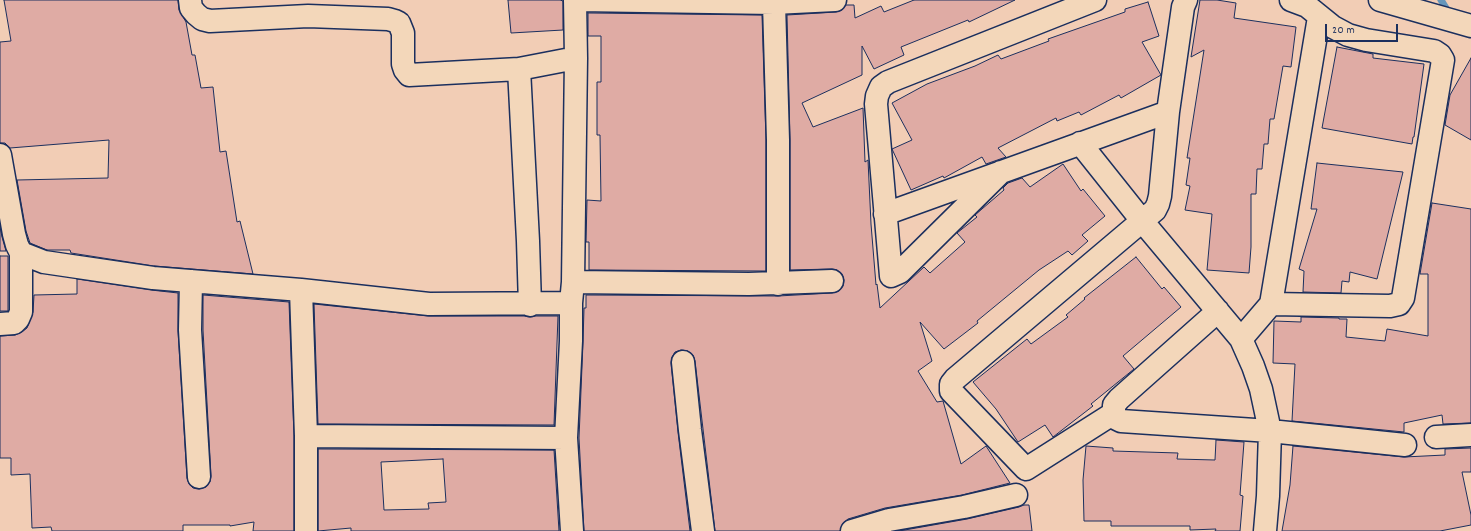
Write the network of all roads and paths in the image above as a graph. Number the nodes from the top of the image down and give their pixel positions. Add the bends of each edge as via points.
1 (190, 0) edge
2 (575, 0) edge
3 (580, 0) edge
4 (835, 0) edge
5 (1094, 0) edge
6 (1186, 0) edge
7 (1291, 0) edge
8 (1380, 0) edge
9 (774, 3) junction
10 (1319, 17) junction
11 (1471, 26) edge
12 (576, 58) junction
13 (519, 69) junction
14 (1168, 112) junction
15 (1080, 143) junction
16 (0, 155) edge
17 (1001, 172) junction
18 (886, 214) junction
19 (1143, 222) junction
20 (21, 253) junction
21 (191, 281) junction
22 (832, 281) dead end
23 (573, 282) junction
24 (778, 284) junction
25 (301, 290) junction
26 (571, 303) junction
27 (1271, 304) junction
28 (530, 305) junction
29 (1218, 311) junction
30 (0, 324) edge
31 (1241, 339) junction
32 (683, 362) dead end
33 (1114, 414) junction
34 (1270, 431) junction
35 (1471, 435) edge
36 (306, 436) junction
37 (1436, 437) dead end
38 (566, 438) junction
39 (1405, 445) dead end
40 (199, 477) dead end
41 (1016, 495) dead end
42 (306, 531) edge
43 (572, 531) edge
44 (704, 531) edge
45 (852, 531) edge
46 (1265, 531) edge

1 - 13 street via 191,8 196,14 210,21 308,16 395,21 399,23 403,34 403,64 409,75
2 - 12 street
3 - 9 street
4 - 9 street
5 - 18 street via 881,87 876,104
6 - 14 street
7 - 10 street via 1306,6
8 - 11 street
9 - 24 street via 778,140
10 - 27 street
10 - 27 street via 1348,35 1434,51 1442,60 1403,298 1399,304 1390,306
12 - 13 street
12 - 23 street
13 - 28 street
14 - 15 street
14 - 19 street via 1158,204
15 - 17 street
15 - 19 street
16 - 20 street via 14,234
17 - 18 street
17 - 18 street via 900,272 891,276
19 - 29 street
19 - 33 street via 951,384 951,391 1026,470
20 - 21 street via 44,262
20 - 30 street via 21,312 14,323
21 - 25 street
21 - 40 street via 190,330
22 - 24 street
23 - 24 street
23 - 26 street
25 - 28 street via 429,304
25 - 36 street
26 - 28 street
26 - 38 street via 572,341
27 - 31 street
29 - 31 street
29 - 33 street via 1119,399 1114,404
31 - 34 street via 1261,389
32 - 44 street
33 - 34 street via 1121,421
34 - 39 street
34 - 46 street
35 - 37 street
36 - 38 street
36 - 42 street
38 - 43 street
41 - 45 street via 889,520

